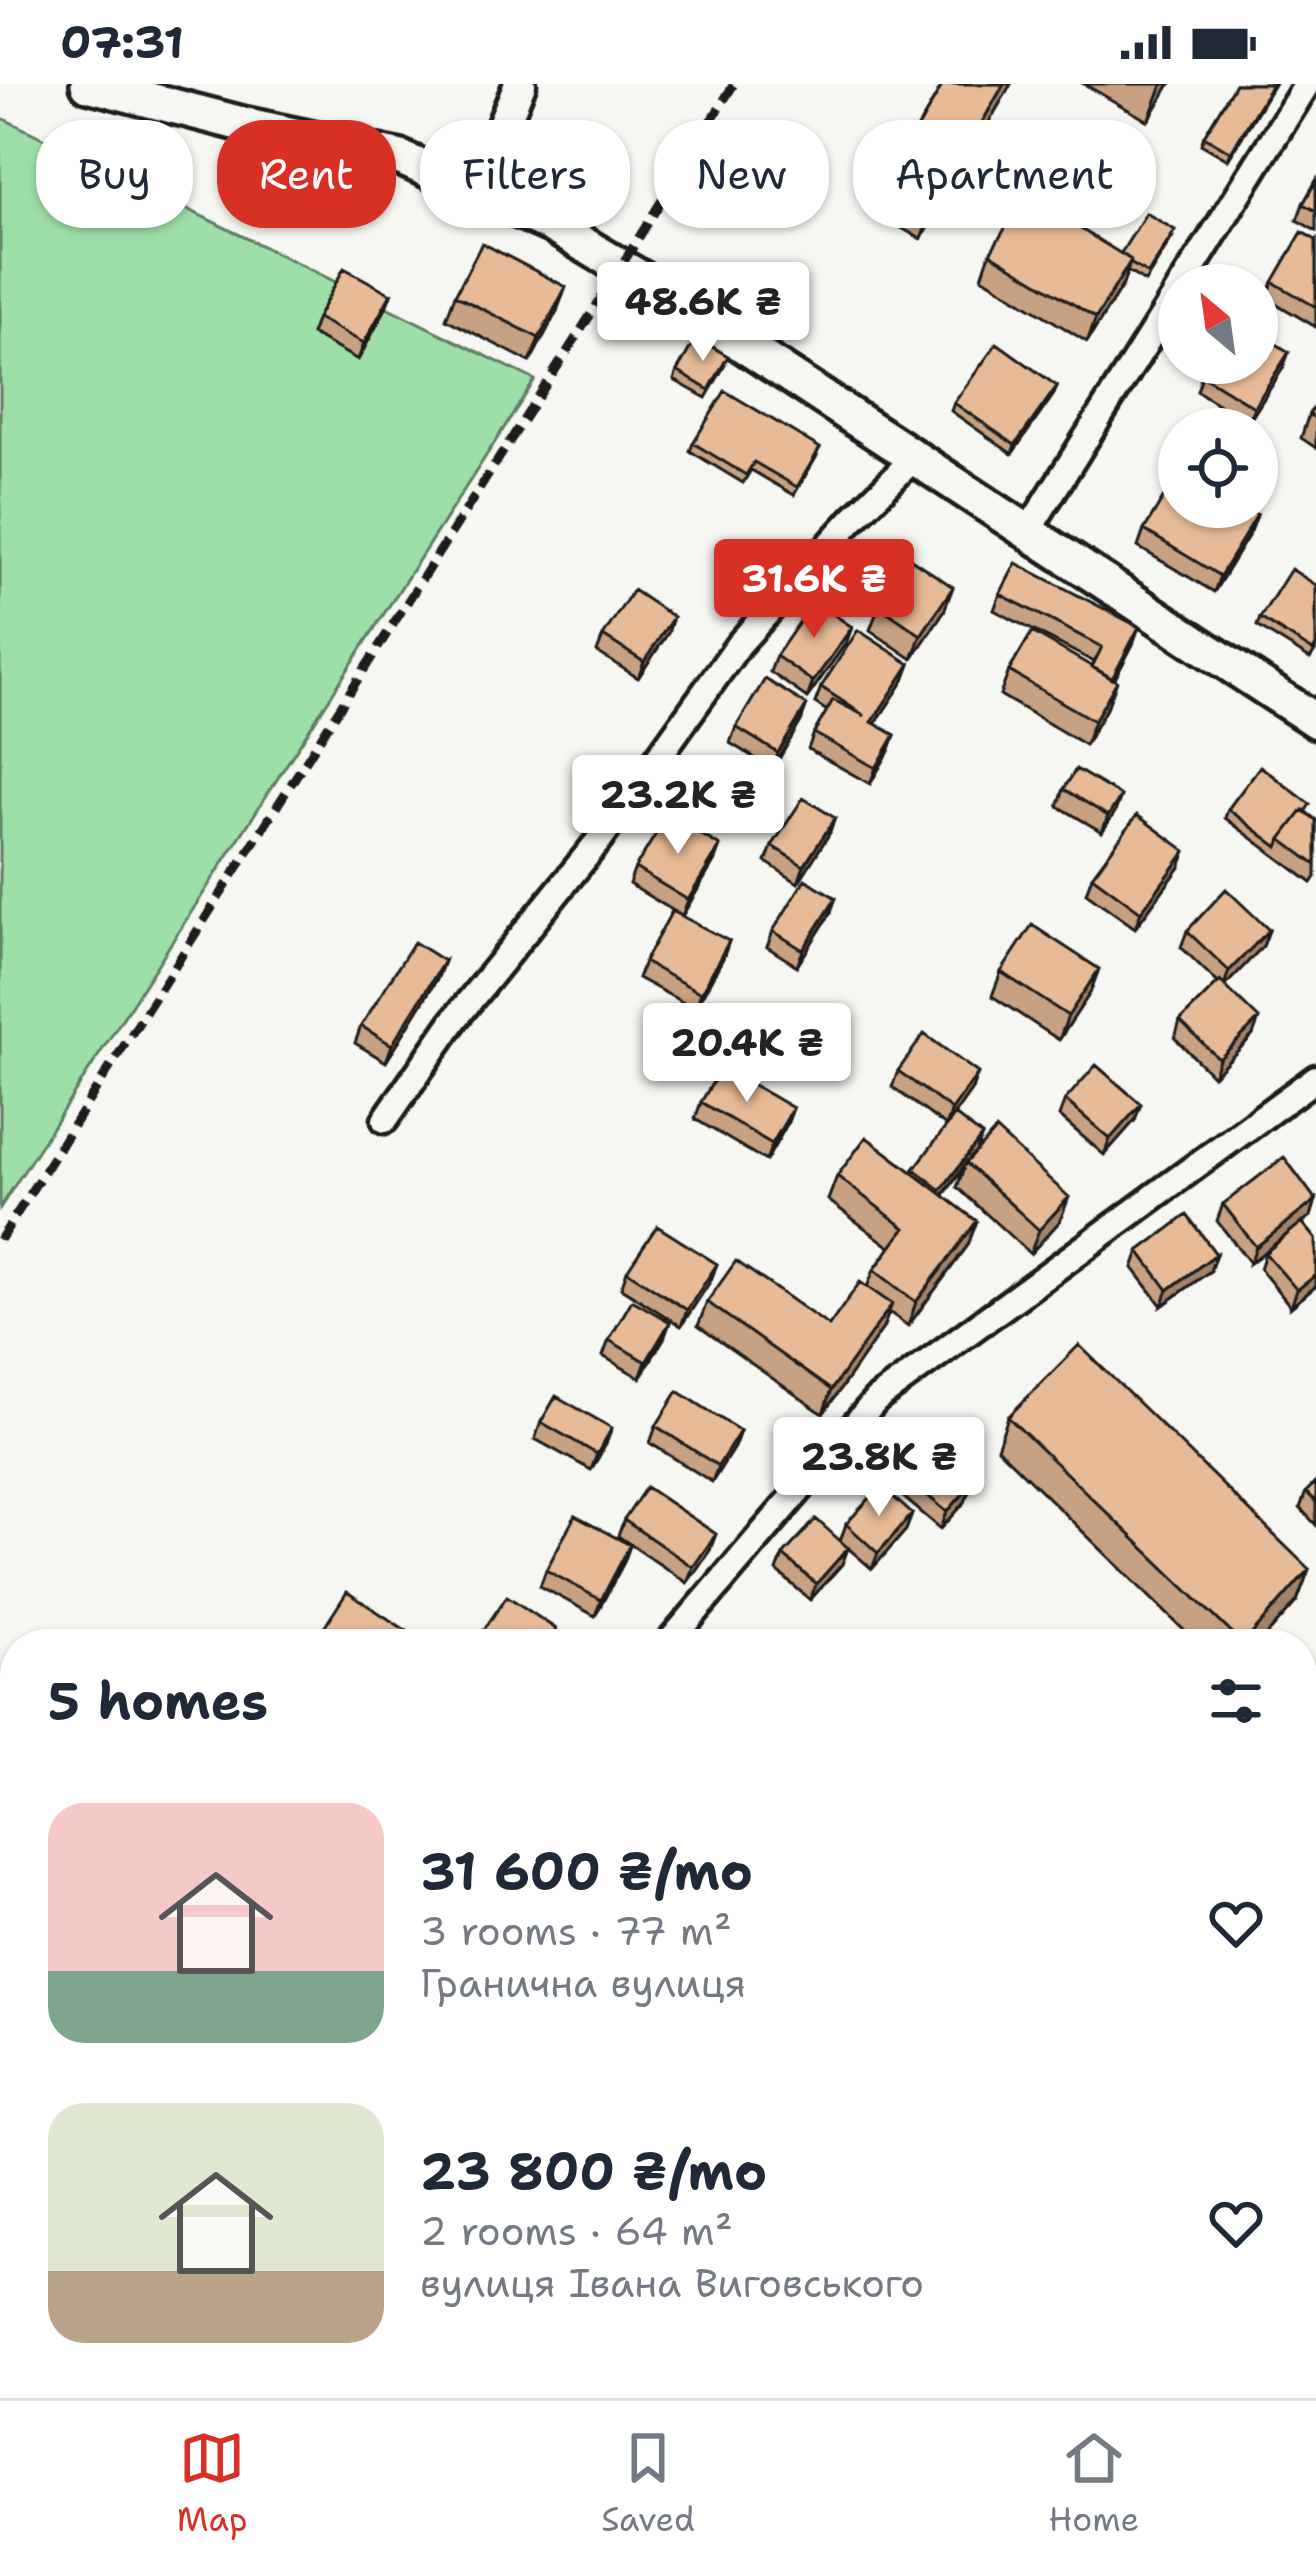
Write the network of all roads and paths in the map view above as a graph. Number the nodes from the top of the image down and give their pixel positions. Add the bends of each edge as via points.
1 (88, 84) edge
2 (520, 84) edge
3 (1307, 84) edge
4 (505, 120) edge
5 (420, 166) edge
6 (556, 228) edge
7 (1194, 264) edge
8 (1158, 322) edge
9 (915, 457) junction
10 (1028, 531) junction
11 (1316, 721) edge
12 (1316, 1078) edge
13 (385, 1120) dead end
14 (681, 1629) edge

1 - 5 main road
2 - 4 street
3 - 7 street
6 - 9 main road
8 - 10 street
9 - 10 main road
9 - 13 street via 739,644
10 - 11 main road
12 - 14 street via 876,1400

